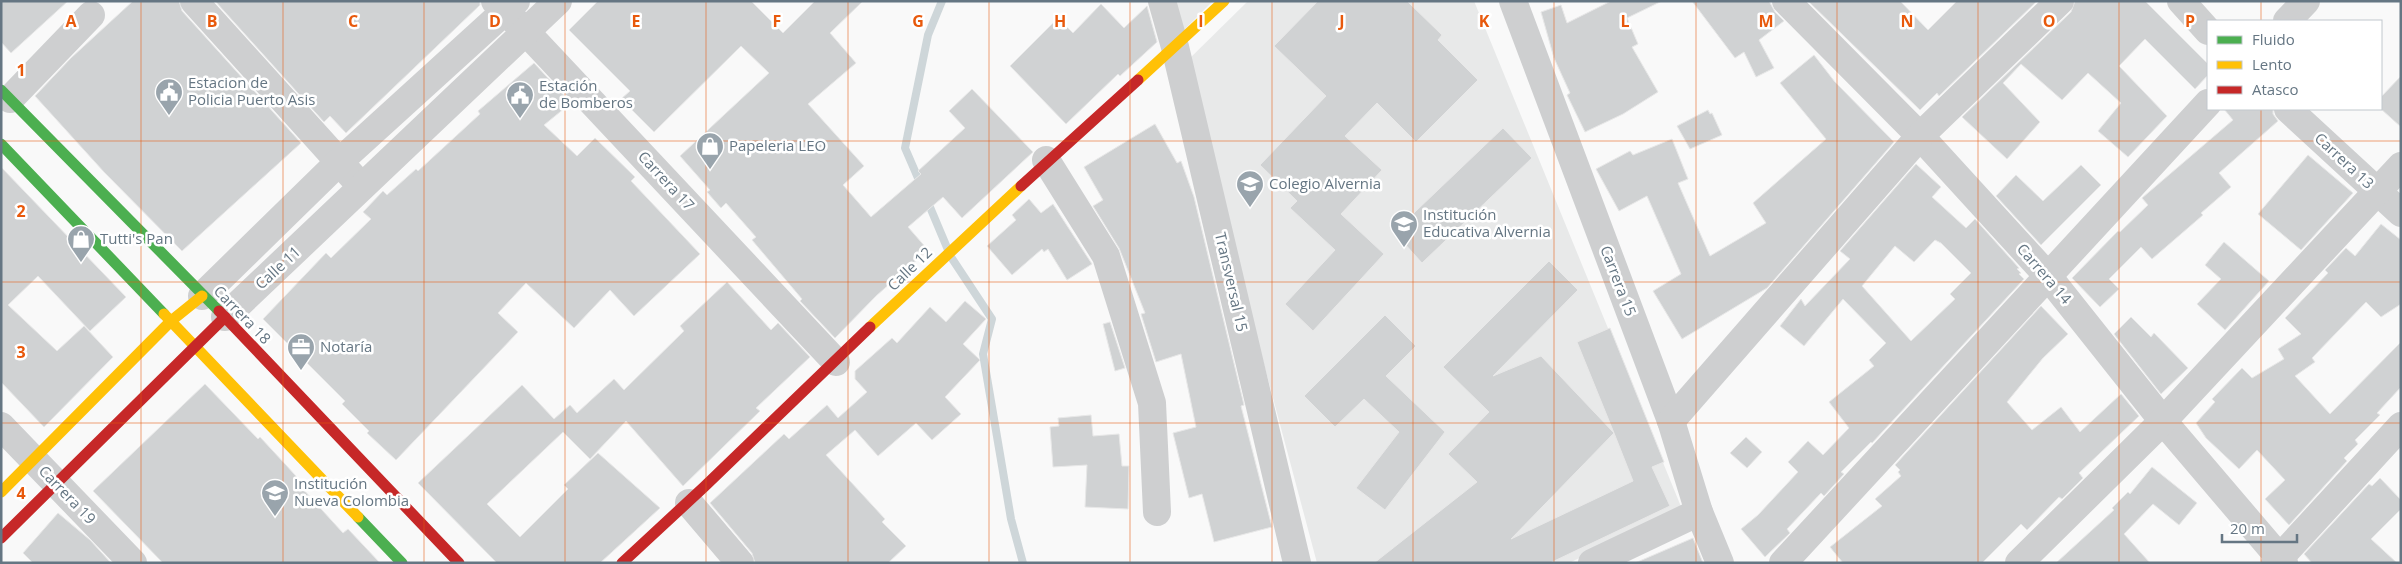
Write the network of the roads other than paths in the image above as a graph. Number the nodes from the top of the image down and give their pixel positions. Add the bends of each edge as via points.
1 (194, 1) edge
2 (558, 1) edge
3 (1162, 1) edge
4 (1224, 1) edge
5 (1513, 1) edge
6 (1786, 1) edge
7 (2060, 1) edge
8 (2181, 1) edge
9 (2306, 1) edge
10 (505, 5) edge
11 (91, 15) dead end
12 (2287, 20) edge
13 (2207, 29) edge
14 (527, 32) junction
15 (1176, 47) junction
16 (6, 95) edge
17 (2207, 103) edge
18 (2289, 110) edge
19 (1920, 136) junction
20 (1, 144) edge
21 (1046, 160) junction
22 (339, 162) junction
23 (2401, 166) edge
24 (363, 188) junction
25 (2377, 191) junction
26 (2401, 213) edge
27 (2047, 274) junction
28 (202, 296) junction
29 (225, 318) junction
30 (171, 321) junction
31 (194, 347) junction
32 (836, 362) junction
33 (1671, 421) junction
34 (2163, 421) junction
35 (1, 426) edge
36 (2401, 426) edge
37 (32, 459) junction
38 (56, 483) junction
39 (1, 492) edge
40 (689, 503) junction
41 (1157, 512) dead end
42 (1699, 512) junction
43 (1, 538) edge
44 (2279, 561) edge
45 (133, 563) edge
46 (402, 563) edge
47 (459, 563) edge
48 (622, 563) edge
49 (740, 563) edge
50 (1297, 563) edge
51 (1592, 563) edge
52 (1720, 563) edge
53 (1783, 563) edge
54 (2019, 563) edge

1 - 22 street
2 - 14 street, Calle 11
3 - 15 street, Transversal 15
4 - 15 street, Calle 12
5 - 33 street, Carrera 15
6 - 19 street, Carrera 14
7 - 19 street
8 - 13 street
9 - 12 street
10 - 14 street, Carrera 17
10 - 22 street
11 - 16 street
14 - 24 street, Calle 11
14 - 32 street, Carrera 17
15 - 21 street, Calle 12
15 - 50 street, Transversal 15
16 - 28 street, Carrera 18
17 - 27 street
18 - 25 street, Carrera 13
19 - 27 street, Carrera 14
19 - 33 street
20 - 30 street
21 - 32 street, Calle 12
21 - 41 street via 1106,256 1115,284 1152,403
22 - 24 street
22 - 28 street
23 - 25 street
24 - 29 street, Calle 11
25 - 26 street, Carrera 13
25 - 34 street
27 - 34 street, Carrera 14
27 - 53 street
28 - 29 street, Carrera 18
28 - 30 street
29 - 31 street, Calle 11
29 - 47 street, Carrera 18
30 - 31 street
30 - 37 street
31 - 38 street, Calle 11
31 - 46 street
32 - 40 street, Calle 12
33 - 42 street, Carrera 15
34 - 44 street, Carrera 14
34 - 54 street
35 - 37 street, Carrera 19
36 - 44 street
37 - 38 street, Carrera 19
37 - 39 street
38 - 43 street, Calle 11
38 - 45 street, Carrera 19
40 - 48 street, Calle 12
40 - 49 street
42 - 51 street
42 - 52 street, Carrera 15

